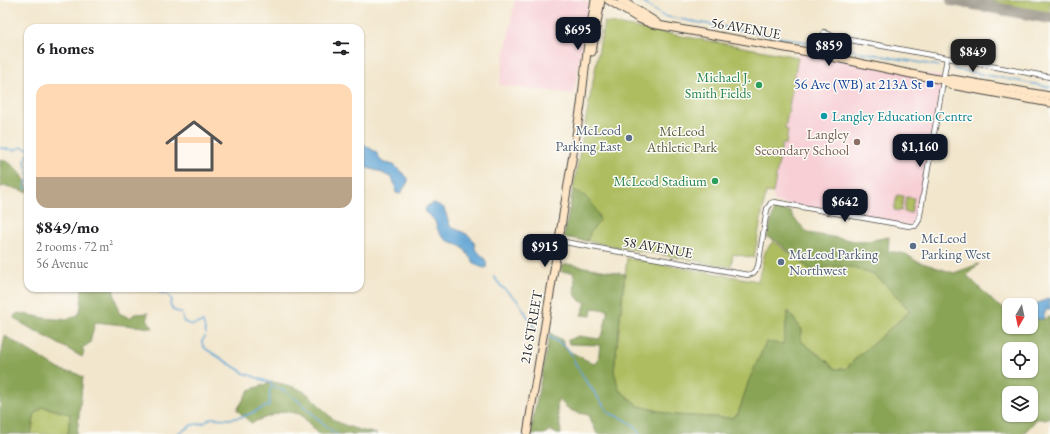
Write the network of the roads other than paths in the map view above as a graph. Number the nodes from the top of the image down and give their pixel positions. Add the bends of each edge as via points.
1 (595, 0) edge
2 (601, 0) edge
3 (608, 0) edge
4 (621, 0) edge
5 (622, 8) junction
6 (597, 22) junction
7 (662, 26) junction
8 (824, 32) dead end
9 (947, 58) junction
10 (1050, 77) edge
11 (943, 80) junction
12 (1050, 96) edge
13 (1050, 103) edge
14 (581, 105) junction
15 (559, 241) junction
16 (526, 434) edge

1 - 14 main road, 216 STREET
2 - 6 main road, 216 STREET
3 - 5 main road, 56 AVENUE
4 - 7 main road, 56 AVENUE
5 - 6 main road via 606,6
5 - 7 main road, 56 AVENUE via 639,19
6 - 14 main road, 216 STREET
7 - 11 main road, 56 AVENUE via 808,52
8 - 9 street via 834,37
9 - 10 street
9 - 11 street
11 - 12 main road, 56 AVENUE via 952,78
11 - 13 main road, 56 AVENUE via 951,85
11 - 15 street, 58 AVENUE via 919,220 915,226 774,202 768,206 758,267 748,275
14 - 15 main road, 216 STREET
15 - 16 main road, 216 STREET

